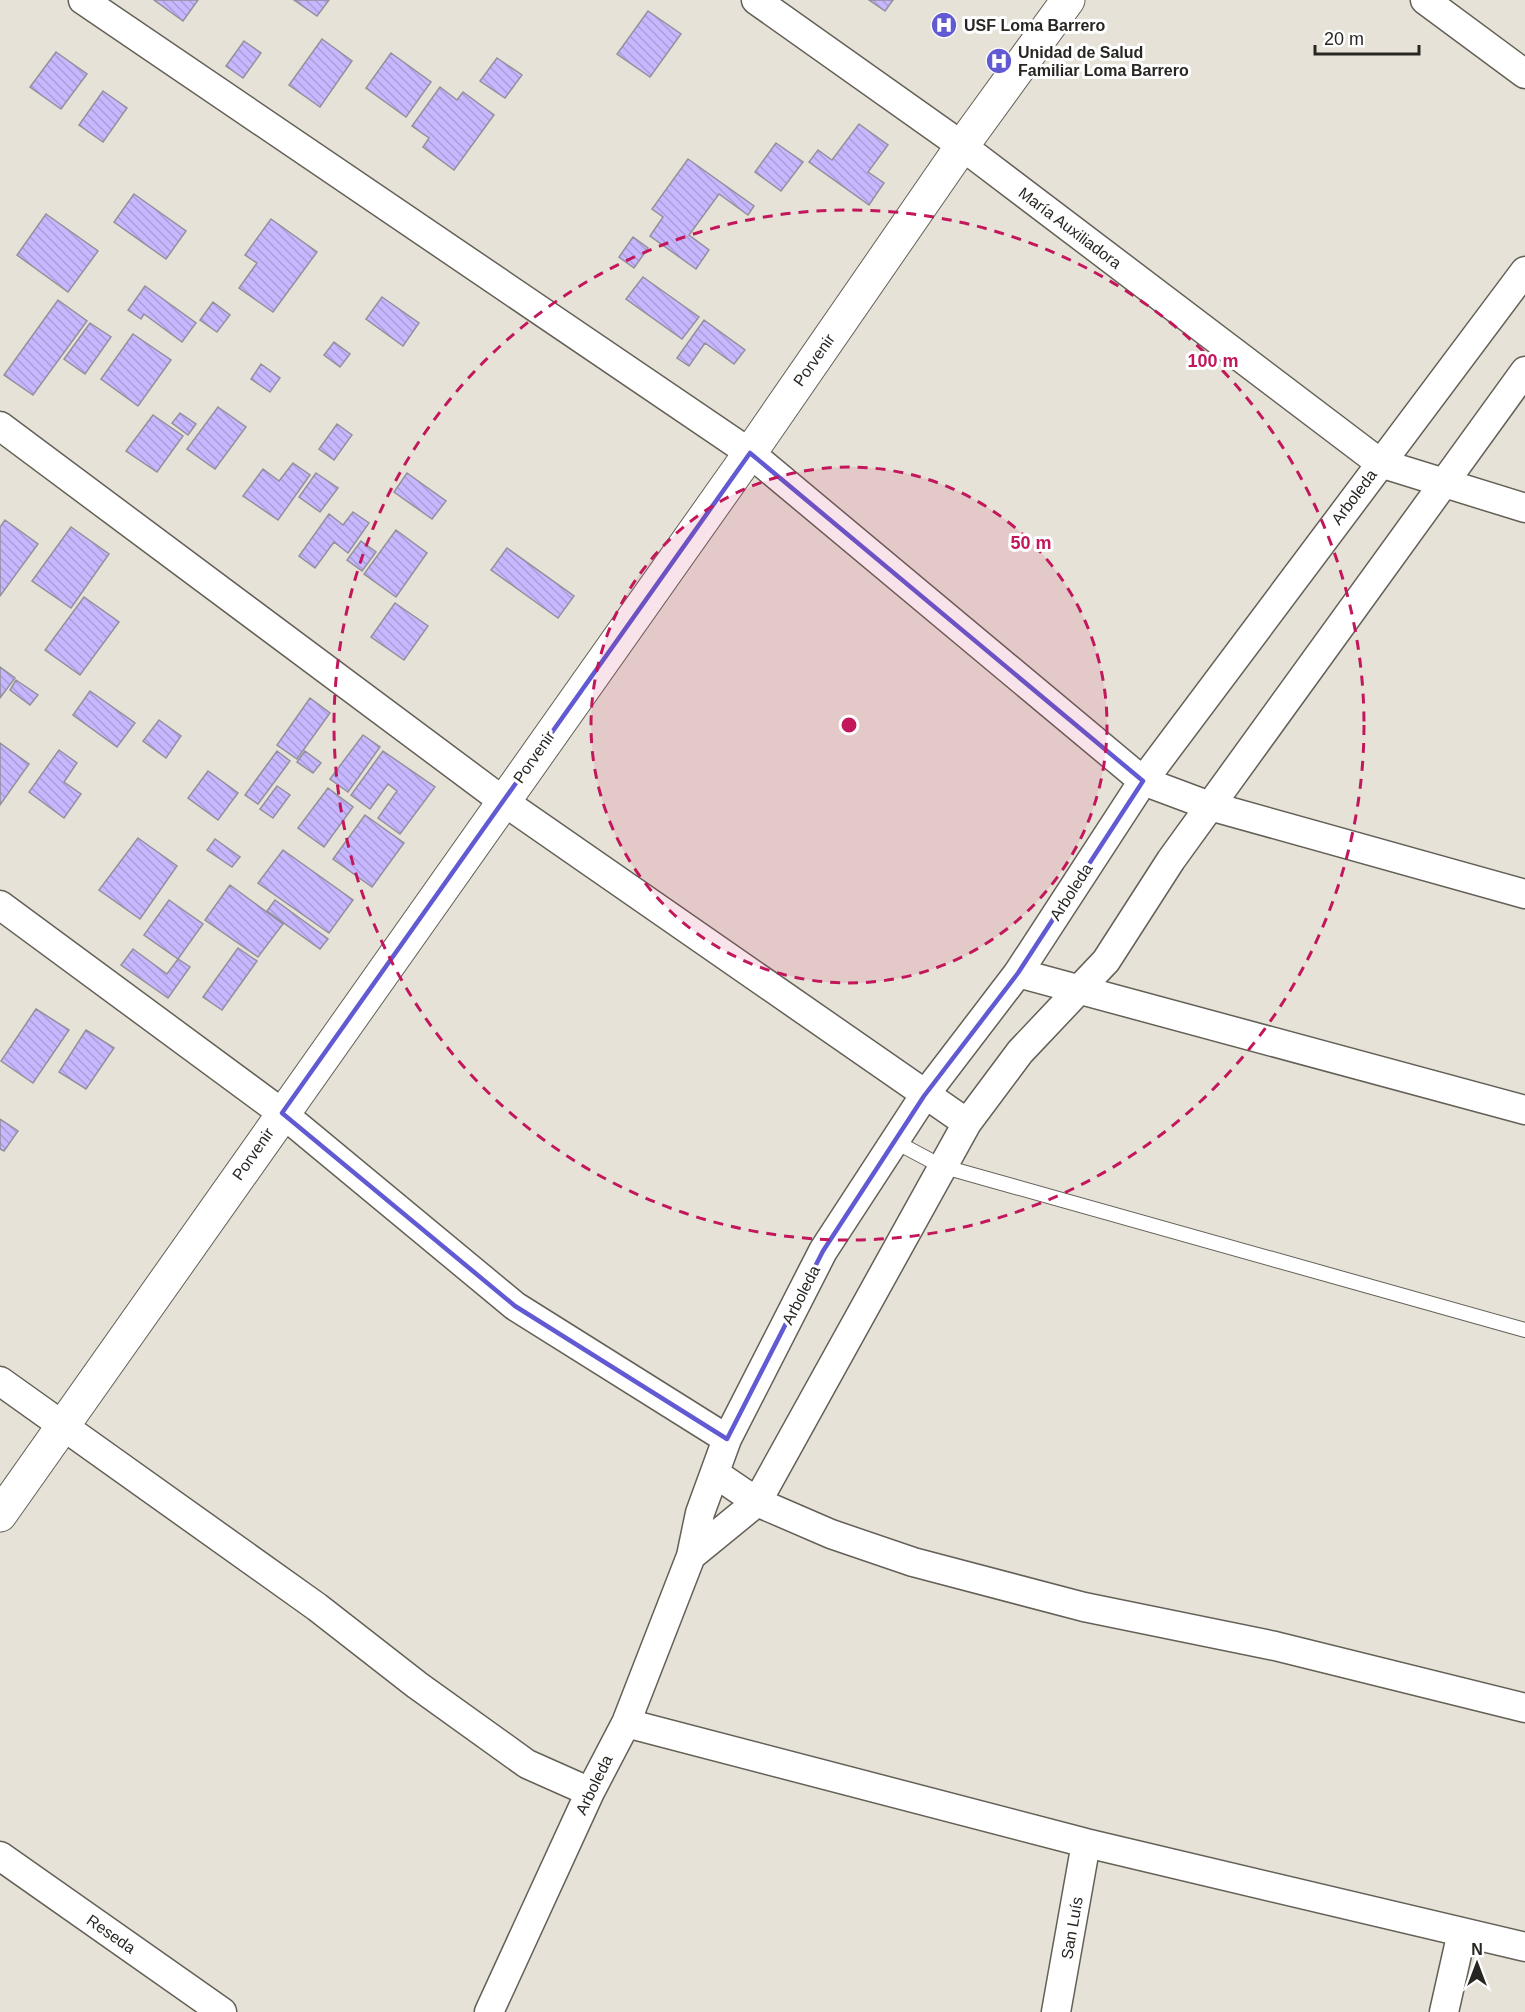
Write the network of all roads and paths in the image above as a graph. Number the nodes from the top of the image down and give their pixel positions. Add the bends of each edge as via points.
1 (83, 0) edge
2 (756, 0) edge
3 (1068, 0) edge
4 (1425, 0) edge
5 (1525, 74) edge
6 (962, 146) junction
7 (1525, 271) edge
8 (1525, 371) edge
9 (0, 426) edge
10 (750, 453) junction
11 (1380, 463) junction
12 (1443, 484) junction
13 (1525, 508) edge
14 (1143, 781) junction
15 (503, 801) junction
16 (1210, 806) junction
17 (1525, 894) edge
18 (0, 905) edge
19 (1018, 973) junction
20 (1079, 989) junction
21 (924, 1096) junction
22 (1525, 1110) edge
23 (282, 1113) junction
24 (967, 1124) junction
25 (894, 1141) junction
26 (941, 1166) junction
27 (1525, 1330) edge
28 (0, 1381) edge
29 (63, 1424) junction
30 (727, 1438) junction
31 (716, 1474) junction
32 (757, 1503) junction
33 (0, 1515) edge
34 (691, 1556) junction
35 (1525, 1708) edge
36 (626, 1723) junction
37 (590, 1792) junction
38 (1086, 1843) junction
39 (0, 1856) edge
40 (1462, 1932) junction
41 (1525, 1947) edge
42 (222, 2012) edge
43 (489, 2012) edge
44 (1056, 2012) edge
45 (1444, 2012) edge

1 - 10 street
2 - 6 street, María Auxiliadora
3 - 6 street, Porvenir
4 - 5 street
6 - 10 street, Porvenir
6 - 11 street, María Auxiliadora
7 - 11 street, Arboleda
8 - 12 street, Arboleda
9 - 15 street
10 - 14 street
10 - 15 street, Porvenir
11 - 12 street, María Auxiliadora
11 - 14 street, Arboleda
12 - 13 street, María Auxiliadora
12 - 16 street, Arboleda
14 - 16 street
14 - 19 street, Arboleda
15 - 21 street
15 - 23 street, Porvenir
16 - 17 street
16 - 20 street, Arboleda via 1106,961
18 - 23 street
19 - 20 street
19 - 21 street, Arboleda
20 - 22 street
20 - 24 street, Arboleda via 1020,1052
21 - 24 street
21 - 25 street, Arboleda
23 - 29 street, Porvenir
23 - 30 street via 515,1306
24 - 26 street, Arboleda
25 - 26 lane
25 - 30 street, Arboleda via 824,1251
26 - 27 lane
26 - 32 street, Arboleda
28 - 29 street
29 - 33 street, Porvenir
29 - 37 street via 527,1764
30 - 31 street, Arboleda
31 - 32 street
31 - 34 street, Arboleda via 700,1513
32 - 34 street, Arboleda
32 - 35 street via 913,1562 1084,1607 1275,1646
34 - 36 street, Arboleda
36 - 37 street, Arboleda
36 - 38 street
37 - 43 street, Arboleda
38 - 40 street
38 - 44 street, San Luís
39 - 42 street, Reseda
40 - 41 street
40 - 45 street

